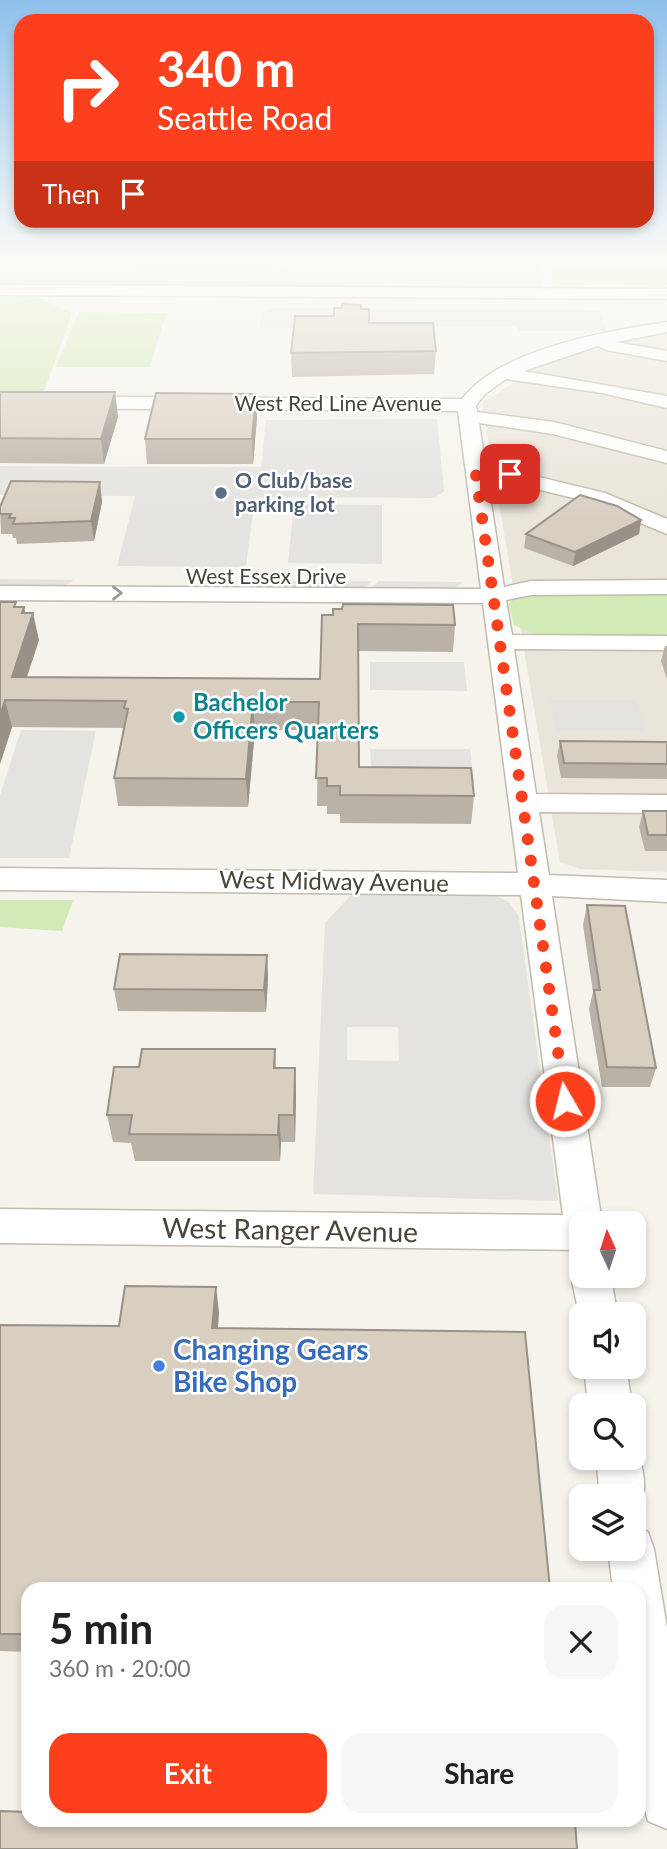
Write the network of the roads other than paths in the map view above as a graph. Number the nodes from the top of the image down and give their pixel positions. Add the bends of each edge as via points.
1 (578, 345) edge
2 (607, 345) edge
3 (667, 356) edge
4 (507, 374) junction
5 (0, 402) edge
6 (667, 402) edge
7 (467, 411) junction
8 (667, 457) edge
9 (475, 468) junction
10 (667, 527) edge
11 (0, 576) edge
12 (89, 584) junction
13 (492, 587) junction
14 (667, 587) edge
15 (0, 593) edge
16 (500, 642) junction
17 (667, 643) edge
18 (522, 803) junction
19 (667, 804) edge
20 (0, 879) edge
21 (534, 884) junction
22 (667, 891) edge
23 (581, 1211) edge
24 (0, 1226) edge
25 (569, 1233) edge
26 (633, 1561) edge
27 (636, 1582) edge
28 (646, 1652) edge
29 (667, 1802) edge

1 - 4 street
2 - 3 street
4 - 6 street
4 - 7 street via 471,395
5 - 7 street, West Red Line Avenue
7 - 8 street, West Red Line Avenue via 580,433
7 - 9 street
9 - 10 street via 570,488
9 - 13 street
11 - 12 street, West Essex Drive
12 - 13 street, West Essex Drive
12 - 15 street, West Essex Drive
13 - 14 street, West Essex Drive
13 - 16 street
16 - 17 street
16 - 18 street
18 - 19 street
18 - 21 street
20 - 21 street, West Midway Avenue
21 - 22 street, West Midway Avenue
21 - 23 street
24 - 25 street, West Ranger Avenue
26 - 27 street
28 - 29 street

